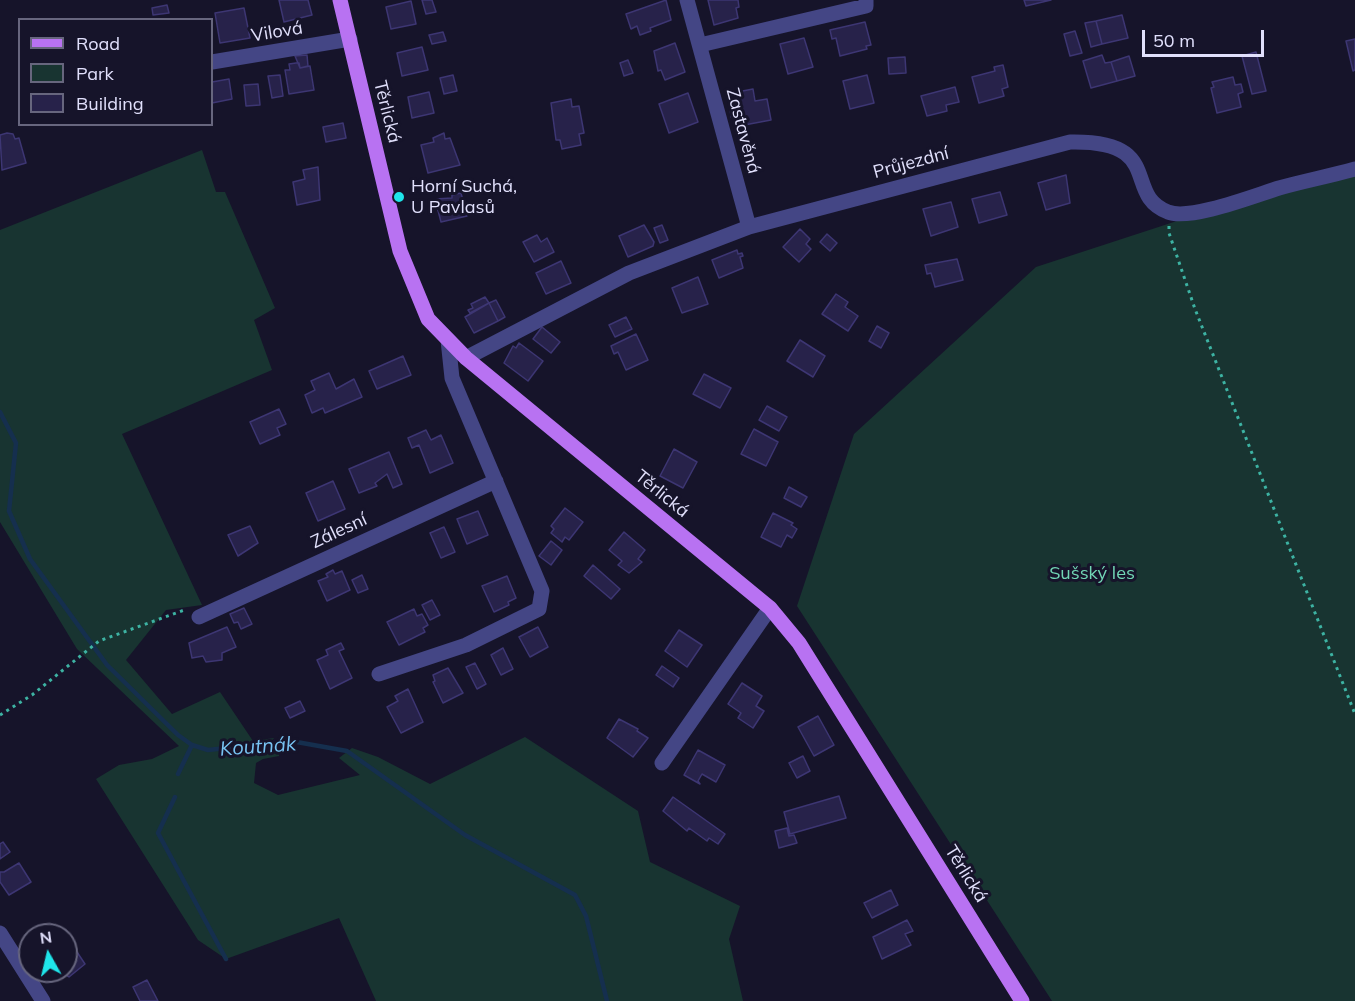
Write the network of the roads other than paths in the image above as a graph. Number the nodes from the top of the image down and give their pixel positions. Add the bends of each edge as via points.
1 (340, 0) edge
2 (687, 0) edge
3 (866, 0) edge
4 (350, 39) junction
5 (700, 45) junction
6 (213, 62) edge
7 (1355, 169) edge
8 (749, 227) junction
9 (448, 340) junction
10 (466, 358) junction
11 (496, 481) junction
12 (770, 608) junction
13 (199, 616) road end
14 (379, 674) dead end
15 (662, 763) dead end
16 (0, 933) edge
17 (43, 1001) edge
18 (1022, 1001) edge

1 - 4 main road, Těrlická
2 - 5 street, Zastavěná
3 - 5 street via 866,6
4 - 6 street, Vilová
4 - 9 main road, Těrlická via 400,251 428,319
5 - 8 street, Zastavěná
7 - 8 street, Průjezdní via 1238,202 1170,213 1155,205 1138,167 1123,150 1108,144 1070,142
8 - 10 street, Průjezdní via 629,273
9 - 10 main road, Těrlická
9 - 11 street via 452,378
10 - 12 main road, Těrlická
11 - 13 street, Zálesní
11 - 14 street via 542,591 539,609 466,645
12 - 15 street
12 - 18 main road, Těrlická via 799,643
16 - 17 street

